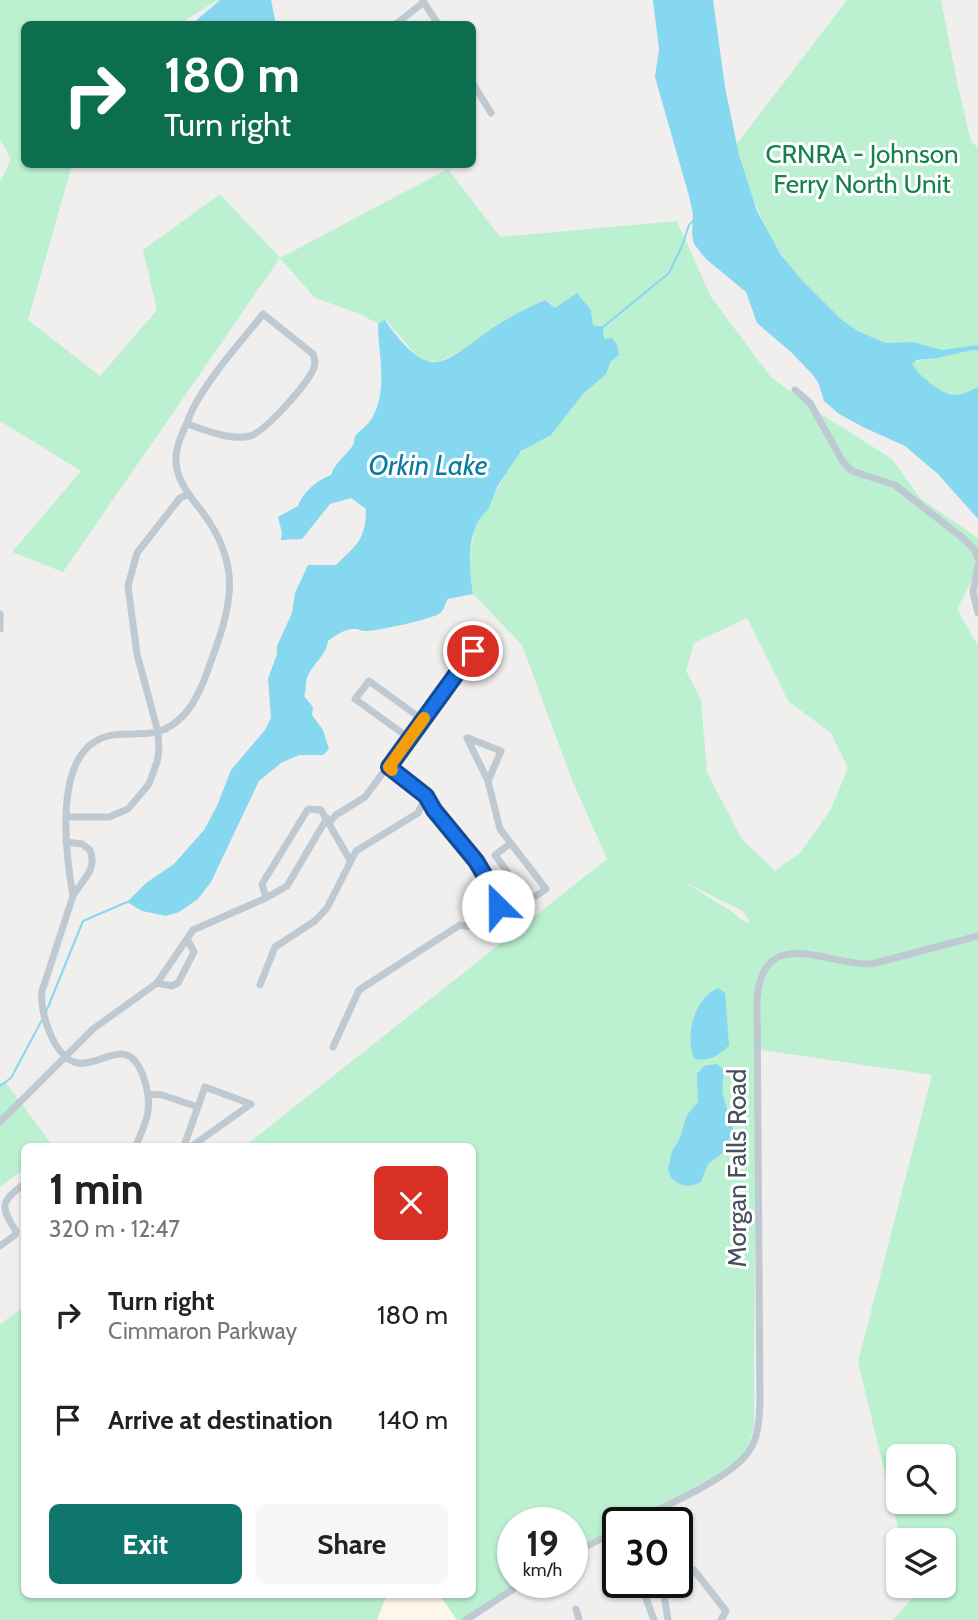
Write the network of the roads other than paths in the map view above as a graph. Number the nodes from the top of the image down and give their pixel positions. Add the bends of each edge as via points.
1 (424, 1) edge
2 (400, 21) edge
3 (436, 21) edge
4 (476, 89) edge
5 (491, 113) dead end
6 (795, 390) dead end
7 (187, 424) junction
8 (189, 494) junction
9 (978, 559) edge
10 (978, 566) edge
11 (978, 613) edge
12 (0, 614) edge
13 (0, 629) edge
14 (490, 665) dead end
15 (423, 720) junction
16 (158, 732) junction
17 (410, 738) junction
18 (389, 767) junction
19 (488, 782) junction
20 (426, 796) junction
21 (67, 817) junction
22 (328, 820) junction
23 (66, 842) junction
24 (511, 843) junction
25 (351, 860) junction
26 (73, 895) junction
27 (266, 898) junction
28 (529, 901) junction
29 (498, 906) junction
30 (978, 936) edge
31 (187, 939) junction
32 (157, 983) junction
33 (260, 985) dead end
34 (333, 1048) dead end
35 (64, 1055) junction
36 (148, 1094) junction
37 (198, 1107) junction
38 (0, 1122) edge
39 (137, 1143) edge
40 (185, 1143) edge
41 (196, 1143) edge
42 (21, 1186) edge
43 (2, 1242) edge
44 (661, 1507) edge
45 (694, 1570) dead end
46 (500, 1598) edge
47 (647, 1598) edge
48 (665, 1598) joint
49 (649, 1604) junction
50 (576, 1609) dead end
51 (466, 1620) edge
52 (579, 1620) edge
53 (654, 1620) edge
54 (668, 1620) edge
55 (721, 1620) edge

1 - 2 street
1 - 3 street
4 - 5 street
6 - 9 street via 810,403 852,471 895,485 964,538
7 - 7 street via 203,391 263,314 313,354 315,365 309,375 278,415 257,433 239,437
7 - 8 street via 176,460
8 - 16 street via 180,498 143,543 128,586 137,654
8 - 16 street via 223,546 230,592 198,696 182,718
10 - 11 street via 974,592
12 - 13 street
14 - 15 street via 483,654 473,651
15 - 17 street
15 - 17 street via 369,681 355,699
16 - 21 street via 109,735 87,748 74,771
16 - 21 street via 159,750 149,783 128,809 109,817
17 - 18 street
18 - 20 street
18 - 22 street via 365,797
19 - 19 street via 501,751 467,738 483,771
19 - 24 street via 500,829
20 - 25 street via 418,813 356,851
20 - 29 street via 476,861
21 - 23 street
22 - 25 street
22 - 27 street via 287,886
22 - 27 street via 321,810 308,809 262,884
23 - 26 street
23 - 26 street via 82,844 93,857 89,876
24 - 28 street via 495,855
24 - 28 street via 546,889
25 - 33 street via 327,908 275,947
26 - 35 street via 42,991 41,1009
27 - 31 street via 193,930
28 - 29 street
29 - 34 street via 483,924 472,928 460,925 359,990
30 - 44 street, Morgan Falls Road via 872,964 804,953 781,956 764,969 757,998 757,1433 748,1453 733,1468
31 - 32 street
31 - 32 street via 194,951 178,983
32 - 35 street
35 - 36 street via 78,1063 129,1055 139,1065
35 - 38 street
36 - 37 street
36 - 39 street via 148,1111
37 - 40 street
37 - 41 street via 205,1087 251,1104
42 - 43 street via 3,1207 16,1231
45 - 55 street via 726,1611
46 - 51 street
47 - 49 street
48 - 49 street
48 - 54 street
49 - 53 street
50 - 52 street

